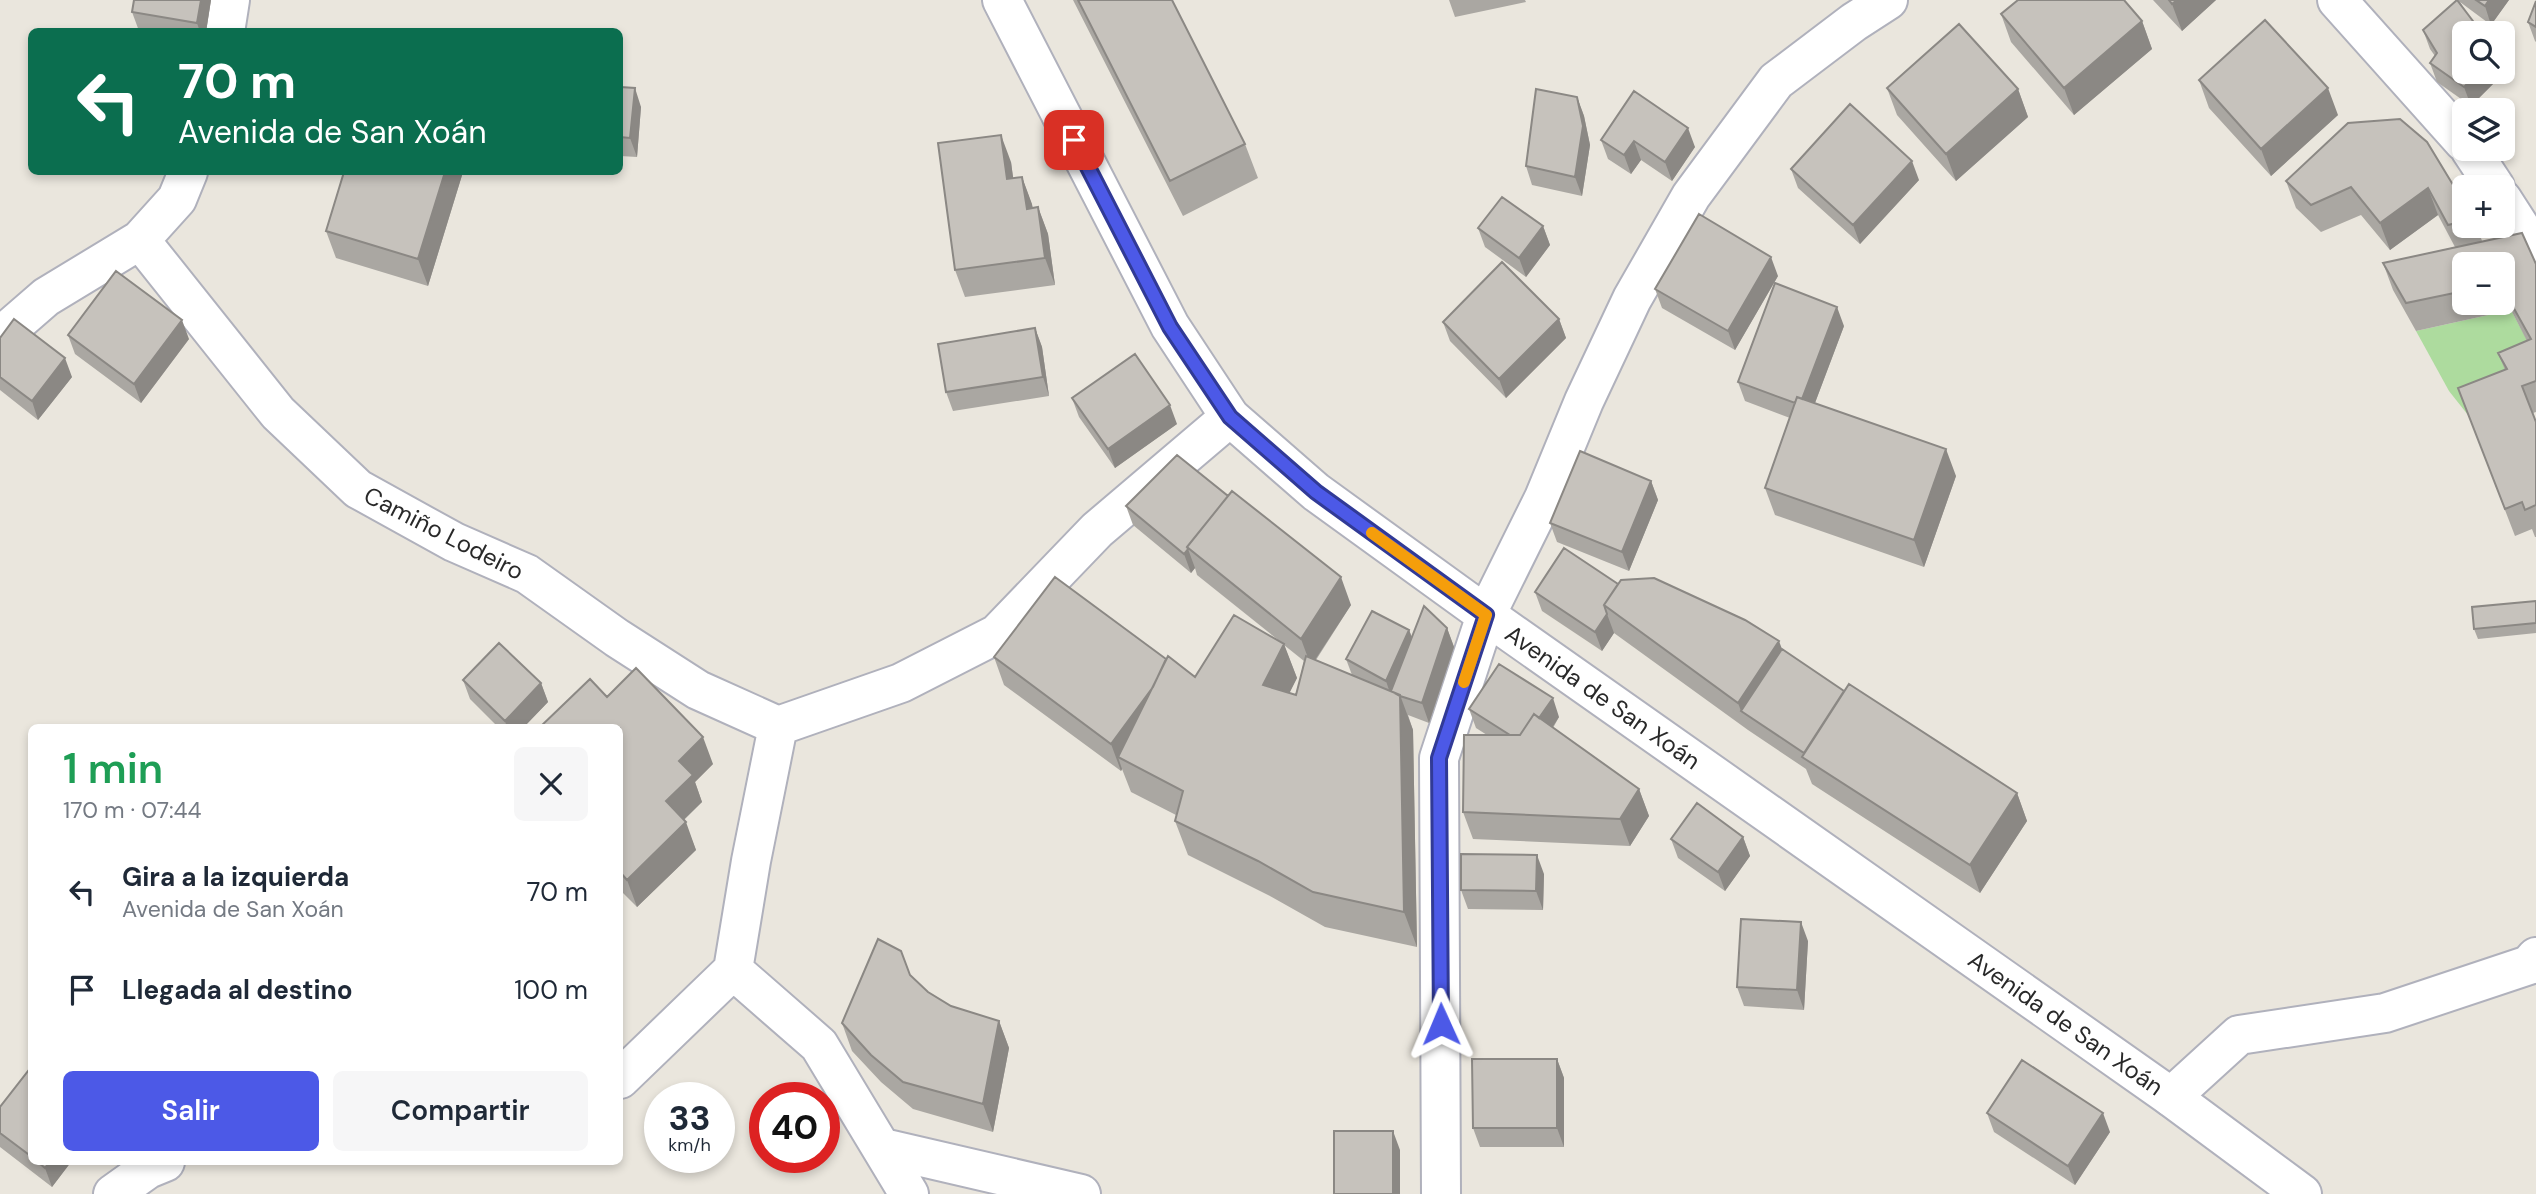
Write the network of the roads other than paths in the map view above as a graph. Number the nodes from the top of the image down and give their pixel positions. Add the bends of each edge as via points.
1 (230, 0) edge
2 (1003, 0) edge
3 (1888, 0) edge
4 (2337, 0) edge
5 (226, 28) edge
6 (2452, 129) edge
7 (187, 175) edge
8 (2515, 219) edge
9 (140, 240) junction
10 (2536, 252) edge
11 (0, 337) edge
12 (1230, 417) junction
13 (1486, 615) junction
14 (778, 726) junction
15 (2536, 957) edge
16 (733, 970) junction
17 (623, 1076) edge
18 (2171, 1097) junction
19 (883, 1148) junction
20 (158, 1165) edge
21 (113, 1194) edge
22 (909, 1194) edge
23 (1081, 1194) edge
24 (1441, 1194) edge
25 (2302, 1194) edge

1 - 5 street
2 - 12 street, Avenida de San Xoán via 1170,327
3 - 13 street via 1776,81 1691,195 1632,299 1544,498
4 - 6 street
7 - 9 street via 177,199
8 - 10 street
9 - 11 street via 46,298
9 - 14 street, Camiño Lodeiro via 278,413 358,489 454,542 527,574 698,690
12 - 13 street, Avenida de San Xoán via 1316,492
12 - 14 street via 1097,530 997,634 901,683
13 - 18 street, Avenida de San Xoán
13 - 24 street via 1439,758
14 - 16 street
15 - 18 street via 2529,965 2385,1013 2239,1035
16 - 17 street
16 - 19 street via 819,1045
18 - 25 street, Avenida de San Xoán
19 - 22 street
19 - 23 street
20 - 21 street

